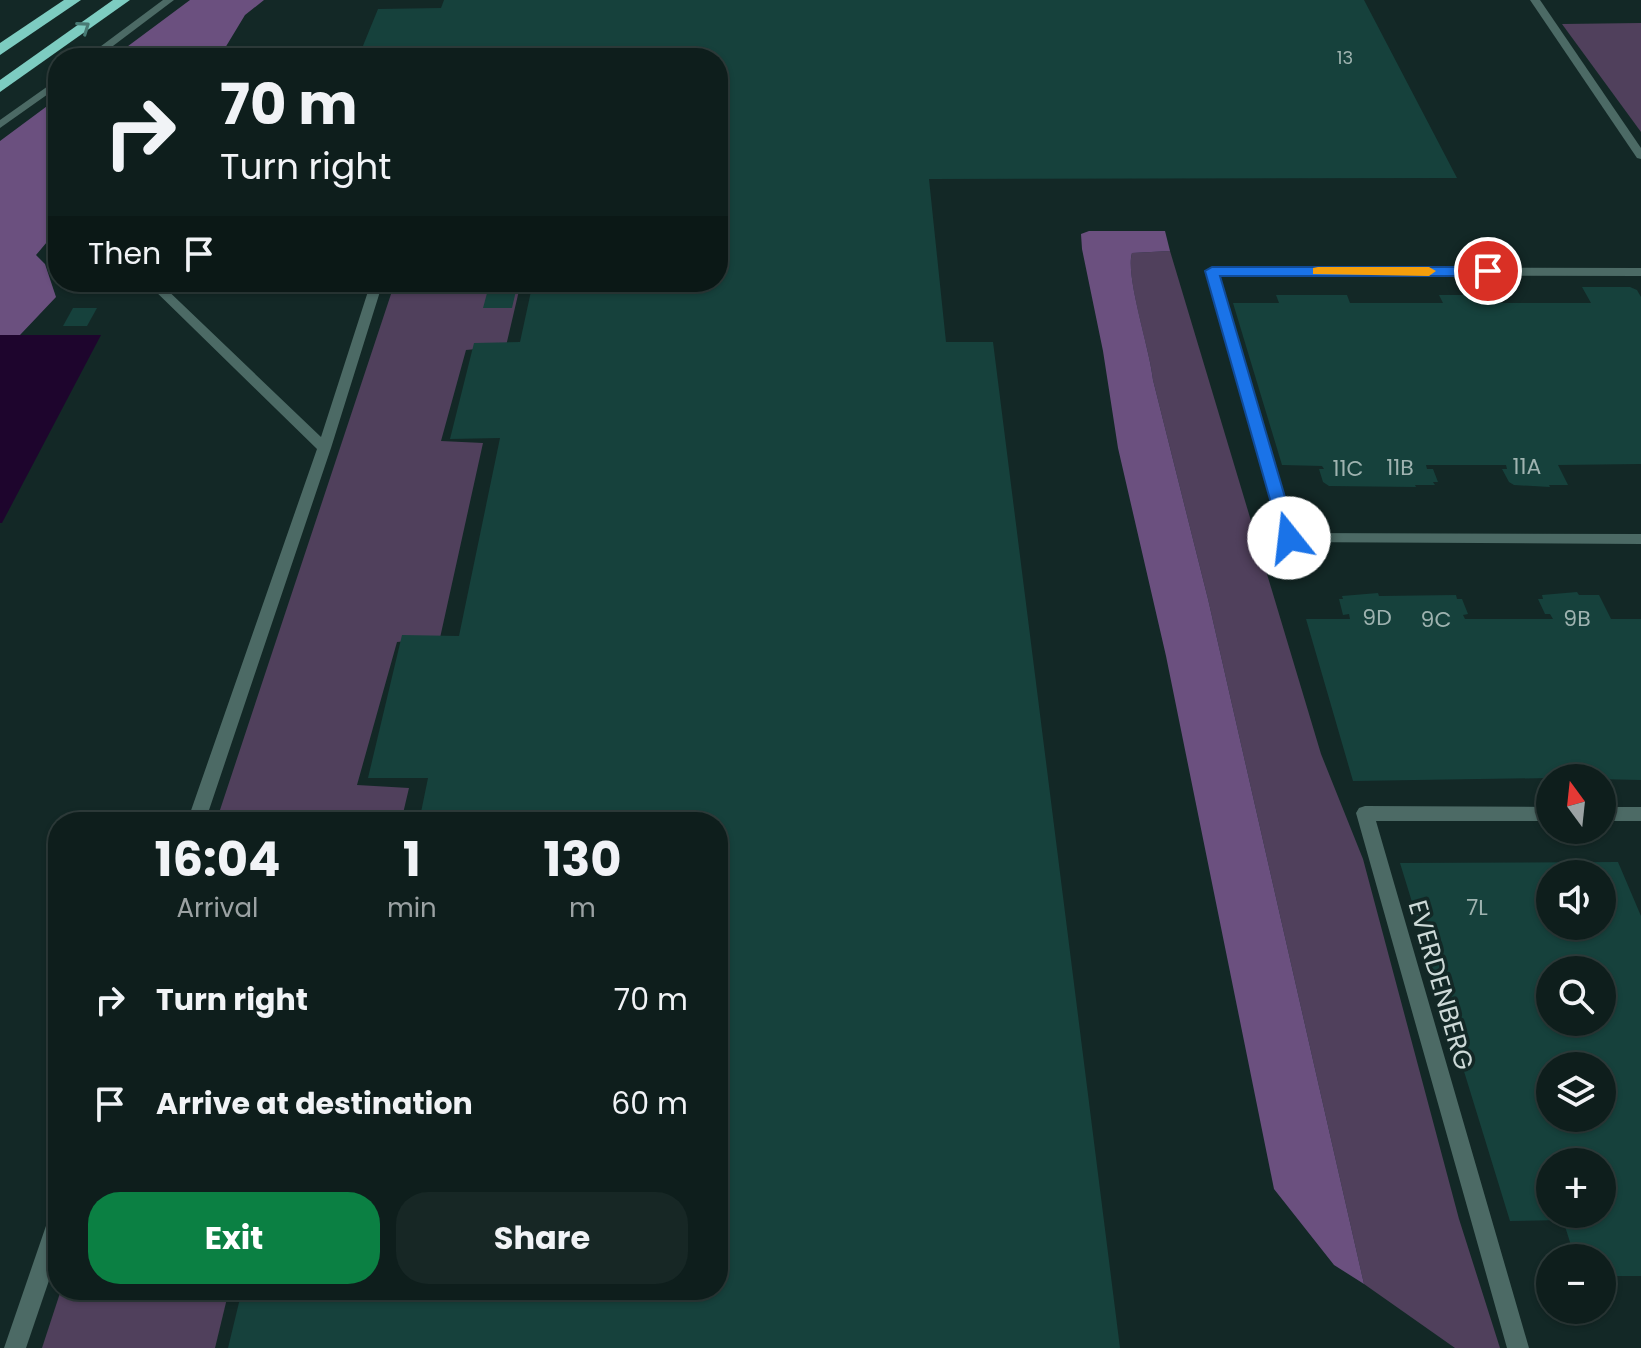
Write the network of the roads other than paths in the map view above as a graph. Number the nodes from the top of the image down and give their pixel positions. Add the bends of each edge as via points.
1 (74, 0) edge
2 (123, 0) edge
3 (169, 0) edge
4 (1535, 0) edge
5 (55, 48) edge
6 (104, 48) edge
7 (0, 50) edge
8 (48, 53) edge
9 (0, 87) edge
10 (48, 89) edge
11 (0, 125) edge
12 (1641, 156) edge
13 (1641, 272) edge
14 (162, 292) edge
15 (374, 292) edge
16 (324, 448) junction
17 (1641, 539) edge
18 (199, 812) edge
19 (1536, 814) edge
20 (1616, 814) edge
21 (1641, 814) edge
22 (48, 1252) edge
23 (15, 1348) edge
24 (1518, 1348) edge

1 - 7 highway
5 -> 2 highway
3 - 6 street
4 - 12 street
9 -> 8 highway
10 - 11 street
13 - 17 street via 1212,271 1289,538
14 - 16 street
15 - 16 street
16 - 18 street
19 - 24 street, EVERDENBERG via 1365,813
20 - 21 street
22 - 23 street

